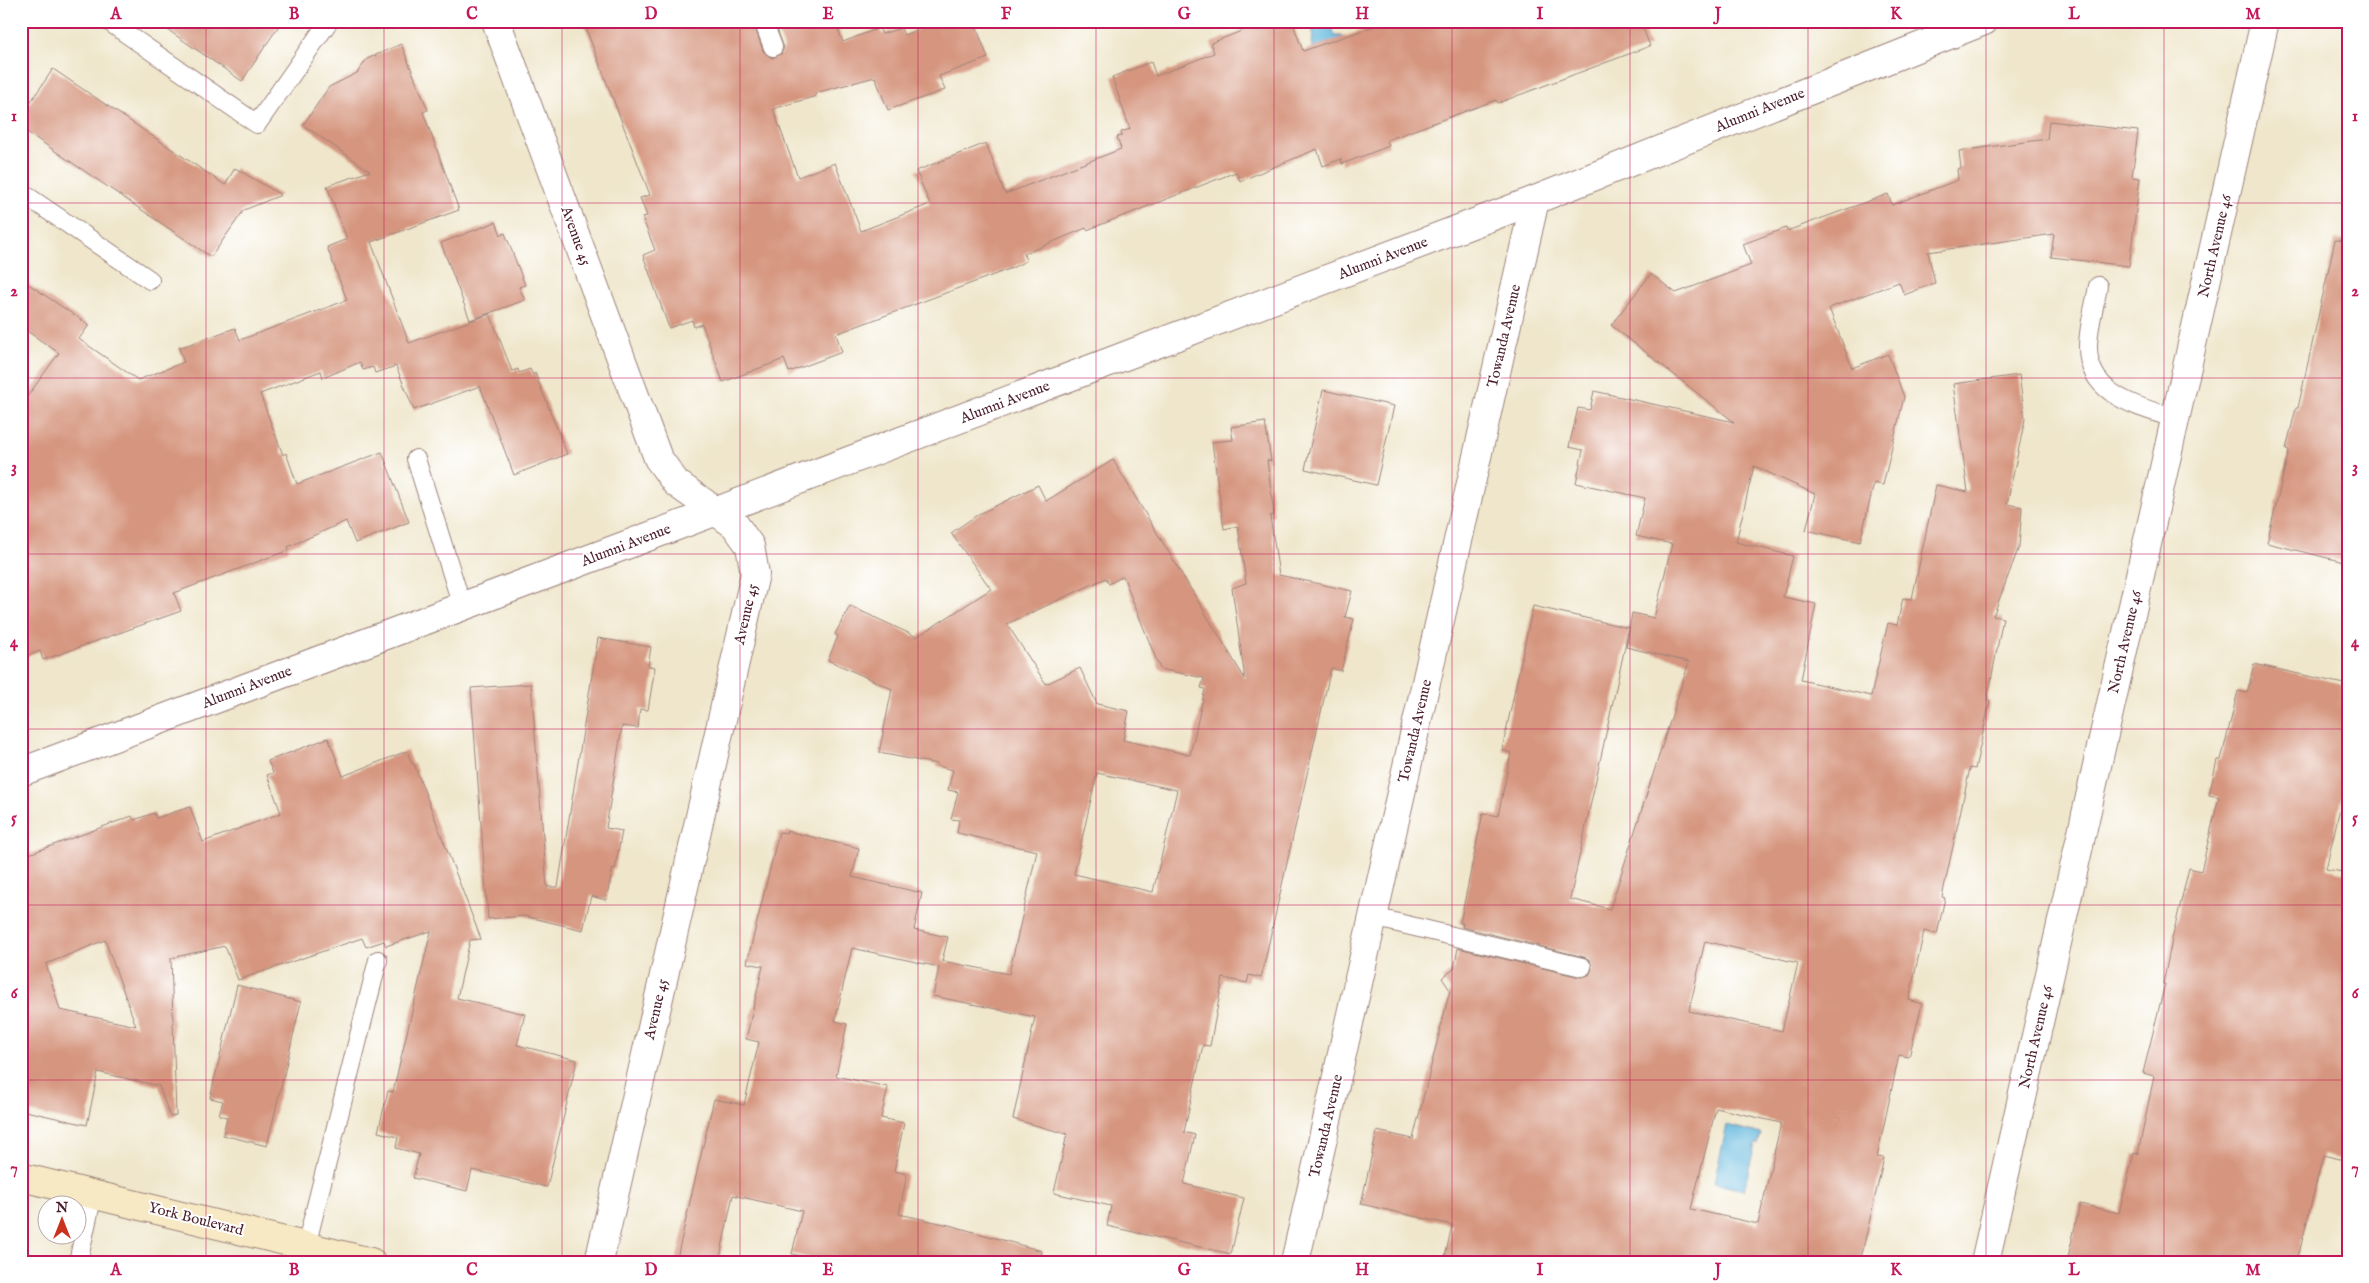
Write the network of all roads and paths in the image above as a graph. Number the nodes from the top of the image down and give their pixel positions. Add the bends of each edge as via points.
1 (108, 21) edge
2 (329, 21) edge
3 (496, 21) edge
4 (763, 21) edge
5 (1984, 21) edge
6 (2265, 21) edge
7 (773, 47) dead end
8 (21, 192) edge
9 (1535, 200) junction
10 (150, 280) dead end
11 (2098, 286) dead end
12 (2176, 419) junction
13 (416, 459) dead end
14 (717, 511) junction
15 (462, 606) junction
16 (21, 772) edge
17 (1373, 917) junction
18 (378, 960) dead end
19 (1582, 967) dead end
20 (21, 1177) edge
21 (93, 1194) junction
22 (306, 1246) junction
23 (78, 1262) edge
24 (371, 1262) edge
25 (599, 1262) edge
26 (1296, 1262) edge
27 (1985, 1262) edge

1 - 2 lane via 257,124
3 - 14 street, Avenue 45 via 658,458 676,483
4 - 7 lane
5 - 9 street, Alumni Avenue
6 - 12 street, North Avenue 46
8 - 10 lane
9 - 14 street, Alumni Avenue
9 - 17 street, Towanda Avenue
11 - 12 lane via 2088,347 2092,371 2108,391 2136,406
12 - 27 street, North Avenue 46
13 - 15 lane
14 - 15 street, Alumni Avenue
14 - 25 street, Avenue 45 via 735,525 750,546 755,574
15 - 16 street, Alumni Avenue
17 - 19 lane
17 - 26 street, Towanda Avenue
18 - 22 lane
20 - 21 main road, York Boulevard
21 - 22 main road, York Boulevard
21 - 23 lane
22 - 24 main road, York Boulevard

